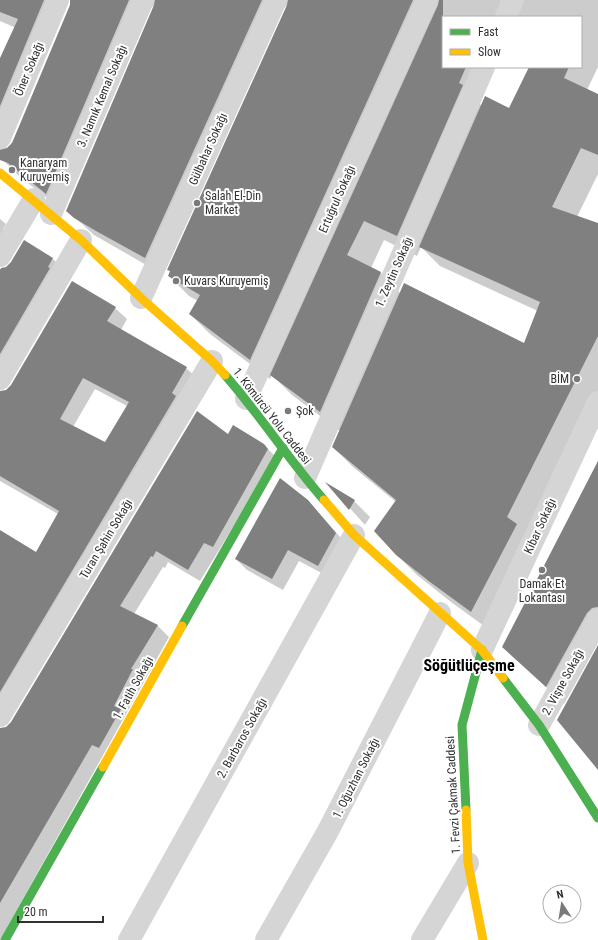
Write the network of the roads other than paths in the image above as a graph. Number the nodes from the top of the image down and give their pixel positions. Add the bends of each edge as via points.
1 (58, 0) edge
2 (143, 0) edge
3 (276, 0) edge
4 (427, 0) edge
5 (513, 0) edge
6 (506, 16) edge
7 (484, 68) edge
8 (0, 138) edge
9 (0, 173) edge
10 (34, 199) junction
11 (51, 214) junction
12 (81, 240) junction
13 (0, 256) edge
14 (141, 298) junction
15 (212, 361) junction
16 (0, 379) edge
17 (246, 399) junction
18 (598, 402) edge
19 (283, 448) junction
20 (305, 478) junction
21 (354, 535) junction
22 (440, 613) junction
23 (598, 619) edge
24 (482, 650) junction
25 (0, 716) edge
26 (540, 725) junction
27 (598, 818) edge
28 (468, 863) junction
29 (5, 940) edge
30 (129, 940) edge
31 (266, 940) edge
32 (422, 940) edge
33 (483, 940) edge

1 - 8 street, Öner Sokağı
2 - 11 street, 3. Namık Kemal Sokağı
3 - 14 street, Gülbahar Sokağı
4 - 17 street, Ertuğrul Sokağı
5 - 6 street
7 - 20 street, 1. Zeytin Sokağı
9 - 10 street, 1. Kömürcü Yolu Caddesi
10 - 11 street, 1. Kömürcü Yolu Caddesi
10 - 13 street
11 - 12 street, 1. Kömürcü Yolu Caddesi
12 - 14 street, 1. Kömürcü Yolu Caddesi
12 - 16 street
14 - 15 street, 1. Kömürcü Yolu Caddesi
15 - 17 street, 1. Kömürcü Yolu Caddesi
15 - 25 street, Turan Şahin Sokağı
17 - 19 street, 1. Kömürcü Yolu Caddesi
18 - 24 street, Kibar Sokağı
19 - 20 street, 1. Kömürcü Yolu Caddesi
19 - 29 street, 1. Fatih Sokağı
20 - 21 street, 1. Kömürcü Yolu Caddesi
21 - 22 street, 1. Kömürcü Yolu Caddesi
21 - 30 street, 2. Barbaros Sokağı
22 - 24 street, 1. Kömürcü Yolu Caddesi
22 - 31 street, 1. Oğuzhan Sokağı via 328,831
23 - 26 street, 2. Vişne Sokağı
24 - 26 street, 1. Kömürcü Yolu Caddesi
24 - 28 street, 1. Fevzi Çakmak Caddesi via 462,725
26 - 27 street, 1. Kömürcü Yolu Caddesi
28 - 32 street
28 - 33 street, 1. Fevzi Çakmak Caddesi

